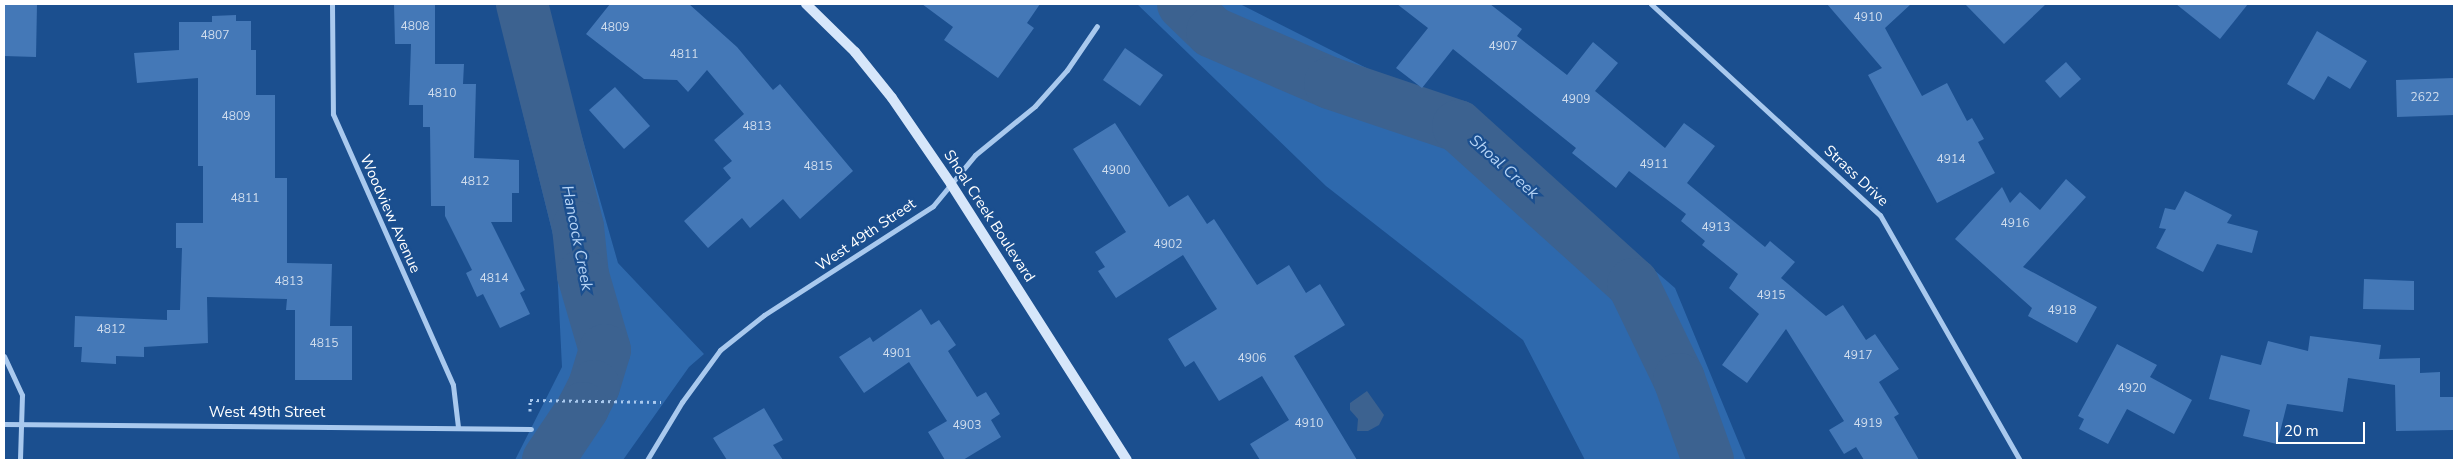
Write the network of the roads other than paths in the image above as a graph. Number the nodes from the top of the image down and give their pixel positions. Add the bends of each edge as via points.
1 (332, 4) edge
2 (806, 4) edge
3 (1651, 4) edge
4 (1097, 26) dead end
5 (951, 184) junction
6 (4, 356) edge
7 (4, 424) edge
8 (20, 424) junction
9 (458, 427) junction
10 (531, 429) road end
11 (20, 460) edge
12 (647, 460) edge
13 (1127, 460) edge
14 (2020, 460) edge

1 - 9 street, Woodview Avenue via 332,114 452,385
2 - 5 street, Shoal Creek Boulevard via 855,52 880,82
3 - 14 street, Strass Drive via 1880,215
4 - 5 street, West 49th Street via 1035,106 975,155
5 - 12 street, West 49th Street via 933,206 764,315 720,350 682,402
5 - 13 street, Shoal Creek Boulevard
6 - 8 street via 22,395
7 - 8 street, West 49th Street
8 - 9 street, West 49th Street
8 - 11 street
9 - 10 street, West 49th Street

